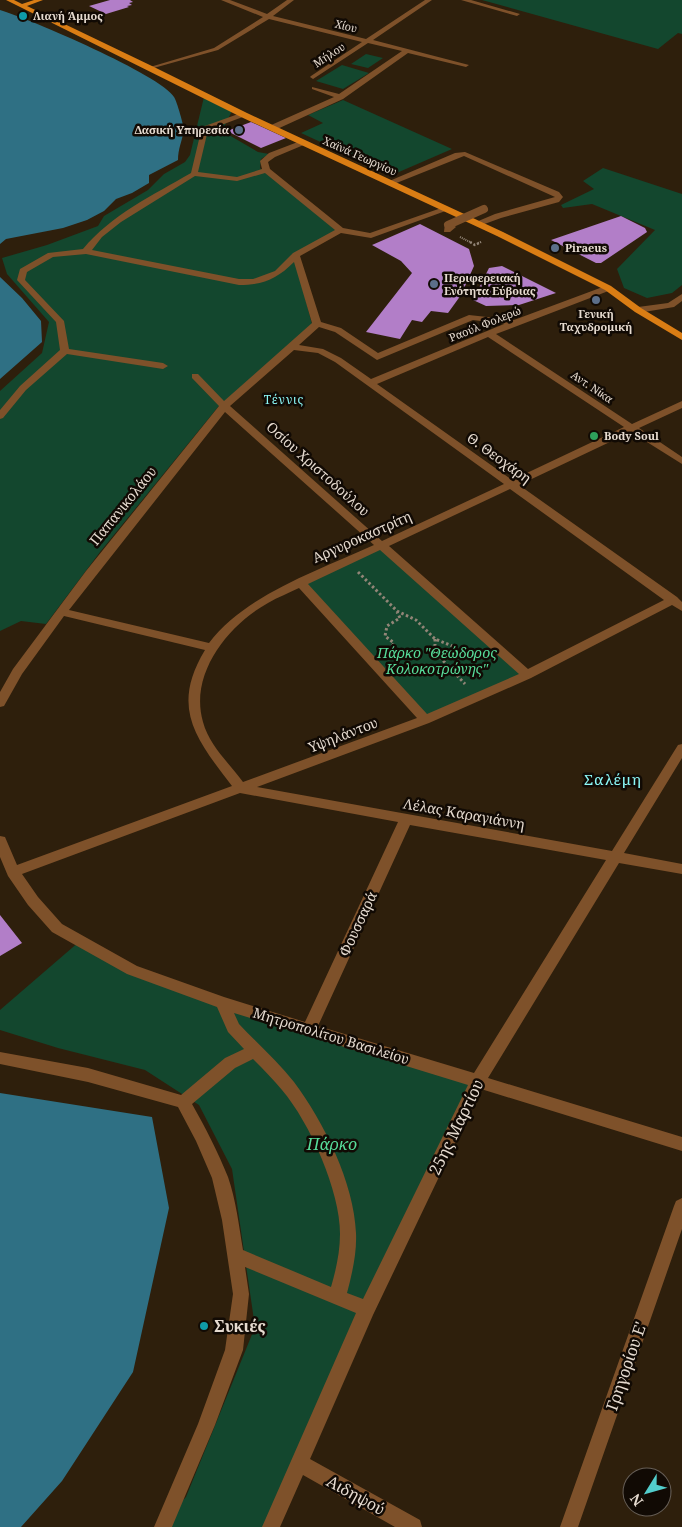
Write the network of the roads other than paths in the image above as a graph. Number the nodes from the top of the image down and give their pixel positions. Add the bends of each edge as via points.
1 (9, 0) edge
2 (40, 0) edge
3 (224, 0) edge
4 (291, 0) edge
5 (429, 0) edge
6 (464, 0) edge
7 (22, 6) junction
8 (517, 14) dead end
9 (268, 17) junction
10 (368, 42) junction
11 (406, 51) junction
12 (466, 65) dead end
13 (152, 68) junction
14 (313, 77) dead end
15 (314, 88) dead end
16 (340, 97) junction
17 (244, 114) junction
18 (272, 128) junction
19 (303, 142) junction
20 (266, 170) junction
21 (194, 174) junction
22 (391, 182) junction
23 (448, 209) junction
24 (484, 209) dead end
25 (479, 224) junction
26 (340, 230) junction
27 (447, 230) dead end
28 (86, 251) junction
29 (296, 255) junction
30 (608, 288) junction
31 (682, 297) edge
32 (671, 305) junction
33 (638, 310) junction
34 (682, 310) edge
35 (317, 324) junction
36 (515, 324) junction
37 (489, 334) junction
38 (682, 337) edge
39 (294, 347) junction
40 (65, 351) junction
41 (163, 366) dead end
42 (195, 376) dead end
43 (370, 383) junction
44 (682, 404) edge
45 (224, 406) junction
46 (0, 416) edge
47 (632, 429) junction
48 (682, 461) edge
49 (512, 485) junction
50 (381, 546) junction
51 (300, 582) junction
52 (678, 604) edge
53 (62, 612) junction
54 (212, 648) junction
55 (527, 675) junction
56 (0, 703) edge
57 (425, 720) junction
58 (682, 748) edge
59 (241, 789) junction
60 (406, 819) junction
61 (0, 841) edge
62 (615, 857) junction
63 (682, 869) edge
64 (13, 872) junction
65 (223, 1003) junction
66 (310, 1028) junction
67 (255, 1051) junction
68 (0, 1058) edge
69 (477, 1082) junction
70 (183, 1102) junction
71 (682, 1144) edge
72 (682, 1206) edge
73 (236, 1255) junction
74 (337, 1298) junction
75 (368, 1309) junction
76 (299, 1463) junction
77 (163, 1527) edge
78 (270, 1527) edge
79 (413, 1527) edge
80 (569, 1527) edge

1 - 7 main road, Χαϊνά Γεωργίου
2 - 7 main road
3 - 9 street, Χίου
4 - 9 street
5 - 10 street, Μήλου
6 - 8 street
7 - 13 main road, Χαϊνά Γεωργίου
9 - 10 street, Χίου
9 - 13 street via 216,49
10 - 11 street, Χίου
10 - 14 street, Μήλου
11 - 12 street, Χίου
11 - 16 street
13 - 17 main road, Χαϊνά Γεωργίου
15 - 16 street
16 - 18 street
17 - 18 main road, Χαϊνά Γεωργίου
17 - 21 street via 205,129
18 - 19 main road, Χαϊνά Γεωργίου
19 - 20 street via 264,161
19 - 22 main road, Χαϊνά Γεωργίου
20 - 21 street via 237,179
20 - 26 street
21 - 28 street via 118,220
22 - 23 main road, Χαϊνά Γεωργίου
22 - 25 street via 465,154 559,197
23 - 25 main road, Χαϊνά Γεωργίου
23 - 26 street via 371,236
24 - 27 street, bridge via 448,225 452,227
25 - 30 main road, Χαϊνά Γεωργίου
26 - 29 street
28 - 29 street via 239,282 254,282 278,273
28 - 40 street via 51,255 34,262 23,271 21,280 60,321
29 - 35 street
30 - 33 main road, Χαϊνά Γεωργίου
30 - 36 street, Ραούλ Φολερώ
31 - 32 street
32 - 33 street
32 - 34 street
33 - 38 main road, Χαϊνά Γεωργίου
35 - 36 street via 338,330 377,357 472,318
35 - 39 street, Παπανικολάου
36 - 37 street, Ραούλ Φολερώ
37 - 43 street, Ραούλ Φολερώ
37 - 47 street, Αντ. Νίκα
39 - 43 street, Θ. Θεοχάρη via 333,356
39 - 45 street, Παπανικολάου
40 - 41 street
40 - 46 street via 23,388
42 - 45 street, Οσίου Χριστοδούλου
43 - 49 street, Θ. Θεοχάρη
44 - 47 street, Αργυροκαστρίτη
45 - 50 street, Οσίου Χριστοδούλου
45 - 53 street, Παπανικολάου
47 - 48 street, Αντ. Νίκα
47 - 49 street, Αργυροκαστρίτη
49 - 50 street, Αργυροκαστρίτη
49 - 52 street, Θ. Θεοχάρη
50 - 51 street, Αργυροκαστρίτη
50 - 55 street, Οσίου Χριστοδούλου
51 - 54 street, Αργυροκαστρίτη via 263,600
51 - 57 street
52 - 55 street, Υψηλάντου
53 - 54 street
53 - 56 street, Παπανικολάου via 16,672
54 - 59 street, Αργυροκαστρίτη via 192,696 194,715 202,736
55 - 57 street, Υψηλάντου
57 - 59 street, Υψηλάντου
58 - 62 street, 25ης Μαρτίου
59 - 60 street, Λέλας Καραγιάννη
59 - 64 street, Υψηλάντου
60 - 62 street, Λέλας Καραγιάννη
60 - 66 street, Φουσσαρά
61 - 64 street
62 - 63 street, Λέλας Καραγιάννη
62 - 69 street, 25ης Μαρτίου
64 - 65 street, Μητροπολίτου Βασιλείου via 57,928 132,970
65 - 66 street, Μητροπολίτου Βασιλείου
65 - 67 street via 233,1028
66 - 69 street, Μητροπολίτου Βασιλείου
67 - 70 street via 230,1064
67 - 74 street via 288,1086 308,1115 328,1155 342,1197 348,1233 345,1268
68 - 70 street via 88,1075
69 - 71 street, Μητροπολίτου Βασιλείου
69 - 75 street, 25ης Μαρτίου
70 - 73 street via 220,1178
72 - 80 street, Γρηγορίου Ε'
73 - 74 street
73 - 77 street via 241,1294 234,1350
74 - 75 street
75 - 76 street, 25ης Μαρτίου
76 - 78 street, 25ης Μαρτίου
76 - 79 street, Αιδηψού

